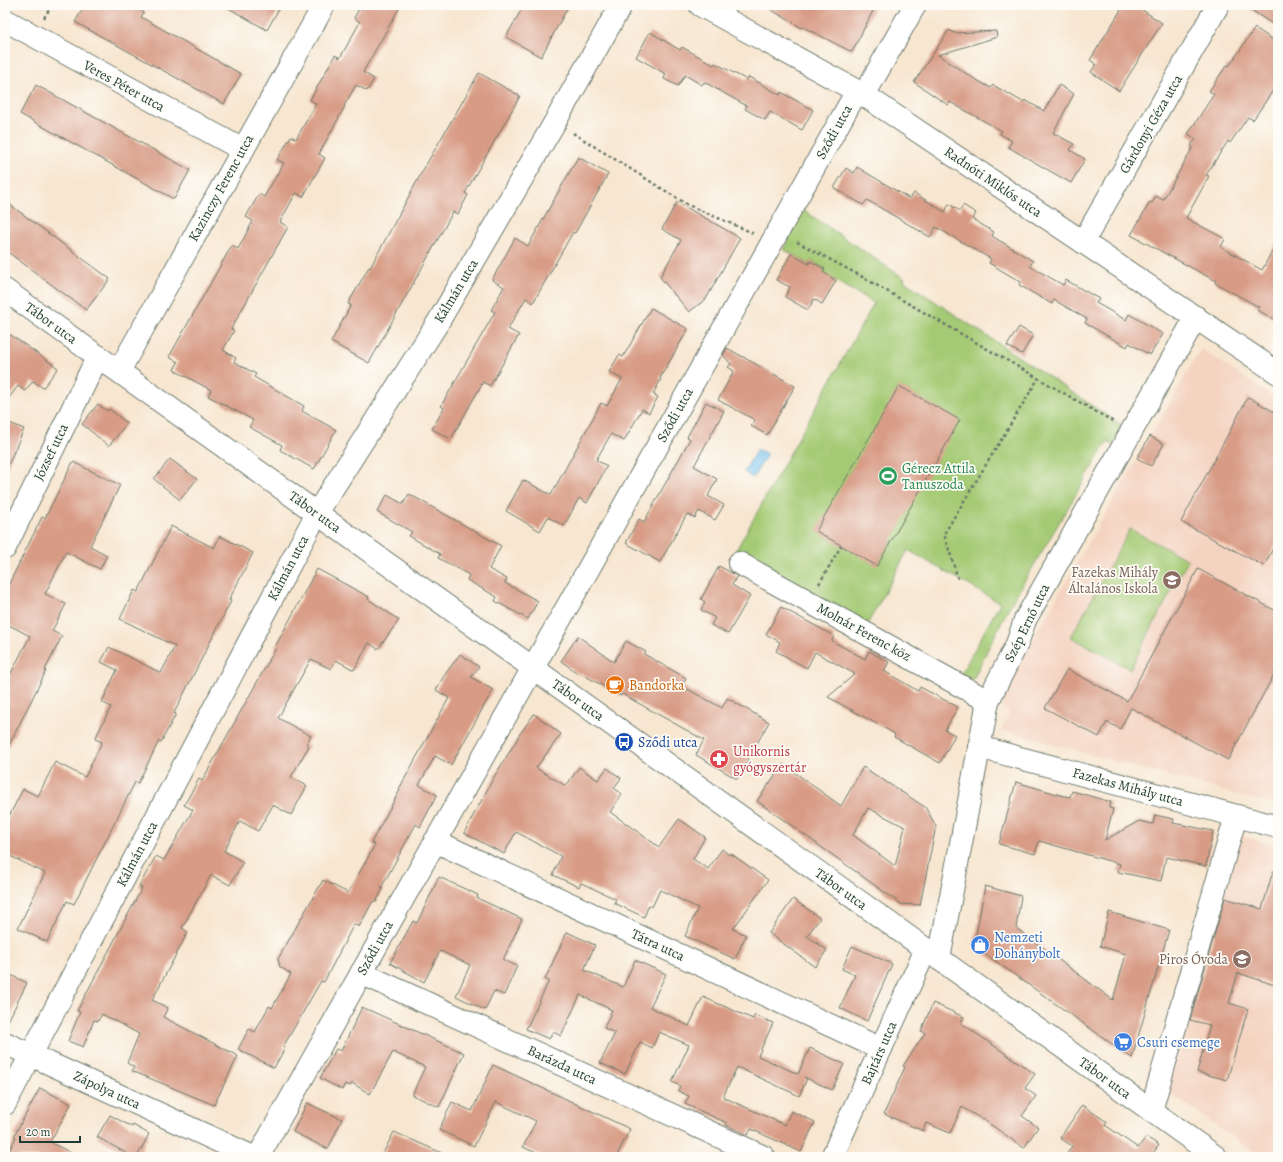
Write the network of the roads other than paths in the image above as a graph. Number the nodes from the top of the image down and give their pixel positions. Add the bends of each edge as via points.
1 (324, 5) edge
2 (621, 5) edge
3 (700, 5) edge
4 (915, 5) edge
5 (1218, 5) edge
6 (5, 20) edge
7 (860, 93) junction
8 (243, 150) junction
9 (1083, 242) junction
10 (5, 290) edge
11 (1196, 317) junction
12 (98, 356) junction
13 (119, 371) junction
14 (1278, 372) edge
15 (317, 513) junction
16 (5, 548) edge
17 (739, 563) dead end
18 (533, 668) junction
19 (988, 700) junction
20 (979, 748) junction
21 (1236, 816) junction
22 (1278, 827) edge
23 (435, 841) junction
24 (932, 954) junction
25 (361, 973) junction
26 (5, 1042) edge
27 (881, 1049) junction
28 (31, 1055) junction
29 (5, 1104) edge
30 (1151, 1111) junction
31 (254, 1157) edge
32 (258, 1157) edge
33 (764, 1157) edge
34 (832, 1157) edge
35 (1216, 1157) edge

1 - 8 street, Kazinczy Ferenc utca
2 - 15 street, Kálmán utca via 437,324
3 - 7 street, Radnóti Miklós utca
4 - 7 street, Sződi utca
5 - 9 street, Gárdonyi Géza utca
6 - 8 street, Veres Péter utca
7 - 9 street, Radnóti Miklós utca
7 - 18 street, Sződi utca via 773,241
8 - 13 street, Kazinczy Ferenc utca
9 - 11 street, Radnóti Miklós utca
10 - 12 street, Tábor utca
11 - 14 street, Radnóti Miklós utca
11 - 19 street, Szép Ernő utca via 1025,620 1017,644
12 - 13 street, Tábor utca
12 - 16 street, József utca
13 - 15 street, Tábor utca
15 - 18 street, Tábor utca
15 - 28 street, Kálmán utca
17 - 19 street, Molnár Ferenc köz
18 - 23 street, Sződi utca
18 - 24 street, Tábor utca
19 - 20 street, Szép Ernő utca
20 - 21 street, Fazekas Mihály utca
20 - 24 street, Szép Ernő utca
21 - 22 street, Fazekas Mihály utca
21 - 30 street
23 - 25 street, Sződi utca
23 - 27 street, Tátra utca
24 - 27 street, Bajtárs utca
24 - 30 street, Tábor utca
25 - 32 street, Sződi utca
25 - 33 street, Barázda utca
26 - 28 street, Zápolya utca
27 - 34 street, Bajtárs utca
28 - 29 street, Kálmán utca
28 - 31 street, Zápolya utca
30 - 35 street, Tábor utca

